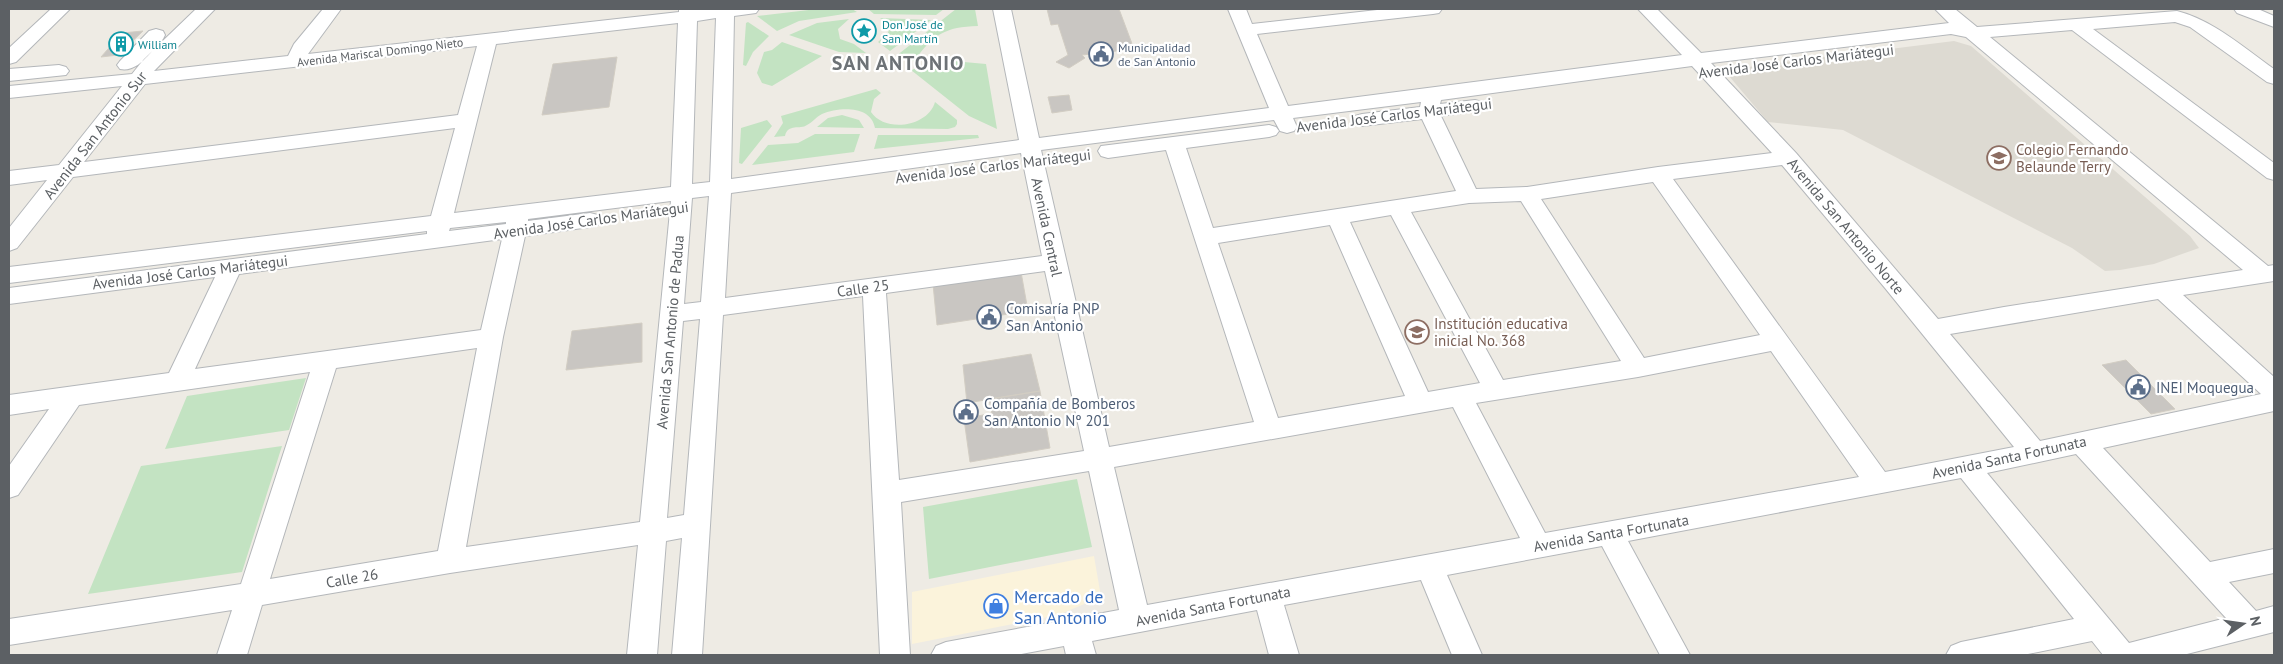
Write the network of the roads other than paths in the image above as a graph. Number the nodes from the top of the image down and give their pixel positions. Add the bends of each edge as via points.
1 (61, 9) edge
2 (181, 9) edge
3 (206, 9) edge
4 (332, 9) edge
5 (647, 9) edge
6 (750, 9) edge
7 (1002, 9) edge
8 (1237, 9) edge
9 (1433, 9) edge
10 (1647, 9) edge
11 (1944, 9) edge
12 (2242, 9) edge
13 (725, 10) edge
14 (688, 13) edge
15 (2141, 14) edge
16 (2274, 22) edge
17 (2075, 24) junction
18 (1245, 30) junction
19 (1975, 33) junction
20 (488, 39) junction
21 (298, 55) junction
22 (9, 58) edge
23 (151, 63) junction
24 (1703, 65) junction
25 (133, 72) junction
26 (9, 75) edge
27 (2274, 78) edge
28 (9, 92) edge
29 (1430, 104) junction
30 (468, 120) junction
31 (1285, 120) junction
32 (1174, 143) junction
33 (1032, 153) junction
34 (1789, 158) junction
35 (67, 172) junction
36 (2274, 173) edge
37 (1658, 174) junction
38 (9, 178) edge
39 (1527, 194) junction
40 (720, 195) junction
41 (1470, 196) junction
42 (681, 200) junction
43 (1397, 207) junction
44 (1337, 216) junction
45 (517, 221) junction
46 (438, 231) junction
47 (1206, 237) junction
48 (9, 243) edge
49 (1054, 262) junction
50 (231, 267) junction
51 (2269, 274) edge
52 (9, 275) edge
53 (874, 286) junction
54 (2164, 291) junction
55 (9, 296) edge
56 (711, 308) junction
57 (671, 314) junction
58 (1932, 329) junction
59 (492, 337) junction
60 (1778, 341) junction
61 (326, 361) junction
62 (1638, 368) junction
63 (177, 382) junction
64 (1496, 390) junction
65 (2274, 391) edge
66 (1460, 396) junction
67 (70, 398) junction
68 (2274, 401) edge
69 (1421, 403) junction
70 (9, 405) edge
71 (1270, 430) junction
72 (2081, 442) junction
73 (2034, 453) junction
74 (1099, 460) junction
75 (1967, 467) junction
76 (1880, 484) junction
77 (9, 487) edge
78 (887, 493) junction
79 (696, 525) junction
80 (653, 530) junction
81 (1609, 533) junction
82 (1538, 546) junction
83 (450, 561) junction
84 (2274, 561) edge
85 (1430, 567) junction
86 (2205, 575) junction
87 (251, 595) junction
88 (1266, 596) junction
89 (1136, 620) junction
90 (2263, 622) edge
91 (2096, 626) junction
92 (9, 632) edge
93 (1078, 643) edge
94 (232, 655) edge
95 (642, 655) edge
96 (687, 655) edge
97 (895, 655) edge
98 (946, 655) edge
99 (1284, 655) edge
100 (1467, 655) edge
101 (1675, 655) edge
102 (1961, 655) edge
103 (2121, 655) edge
104 (2132, 655) edge

1 - 22 street
2 - 25 street
3 - 23 street, Avenida San Antonio Sur
4 - 21 street
5 - 21 street, Avenida Mariscal Domingo Nieto
6 - 13 street, Avenida Mariscal Domingo Nieto
7 - 33 street, Avenida Central
8 - 18 street
9 - 18 street
10 - 24 street, Avenida San Antonio Norte
11 - 19 street
12 - 16 street
13 - 14 street, Avenida Mariscal Domingo Nieto
13 - 40 street
14 - 20 street, Avenida Mariscal Domingo Nieto
14 - 42 street, Avenida San Antonio de Padua
15 - 17 street, Avenida José Carlos Mariátegui
15 - 27 street, Avenida José Carlos Mariátegui via 2187,19
17 - 19 street, Avenida José Carlos Mariátegui
17 - 36 street
18 - 31 street
19 - 24 street, Avenida José Carlos Mariátegui via 1965,39
19 - 51 street
20 - 21 street, Avenida Mariscal Domingo Nieto
20 - 30 street
21 - 23 street, Avenida Mariscal Domingo Nieto
21 - 25 street, Avenida Mariscal Domingo Nieto
23 - 25 street, Avenida San Antonio Sur
24 - 29 street, Avenida José Carlos Mariátegui
24 - 34 street, Avenida San Antonio Norte
25 - 26 street, Avenida Mariscal Domingo Nieto
25 - 28 street, Avenida Mariscal Domingo Nieto
25 - 35 street, Avenida San Antonio Sur
29 - 31 street, Avenida José Carlos Mariátegui
29 - 41 street
30 - 35 street
30 - 46 street
31 - 32 street, Avenida José Carlos Mariátegui
31 - 33 street, Avenida José Carlos Mariátegui
32 - 33 street, Avenida José Carlos Mariátegui
32 - 47 street
33 - 40 street, Avenida José Carlos Mariátegui
33 - 49 street, Avenida Central
34 - 37 street
34 - 58 street, Avenida San Antonio Norte
35 - 38 street
35 - 48 street, Avenida San Antonio Sur
37 - 39 street
37 - 60 street
39 - 41 street
39 - 62 street
40 - 42 street, Avenida José Carlos Mariátegui
40 - 56 street
41 - 43 street
42 - 45 street, Avenida José Carlos Mariátegui
42 - 57 street, Avenida San Antonio de Padua
43 - 44 street
43 - 64 street
44 - 47 street
44 - 69 street
45 - 46 street, Avenida José Carlos Mariátegui
45 - 59 street
46 - 50 street, Avenida José Carlos Mariátegui
46 - 52 street, Avenida José Carlos Mariátegui
47 - 71 street
49 - 53 street, Calle 25
49 - 74 street, Avenida Central
50 - 55 street, Avenida José Carlos Mariátegui
50 - 63 street
51 - 54 street
53 - 56 street, Calle 25
53 - 78 street
54 - 58 street
54 - 65 street
56 - 57 street, Calle 25
56 - 79 street
57 - 80 street, Avenida San Antonio de Padua
58 - 73 street, Avenida San Antonio Norte
59 - 61 street
59 - 83 street
60 - 62 street
60 - 76 street
61 - 63 street
61 - 87 street
62 - 64 street
63 - 67 street
64 - 66 street
66 - 69 street
66 - 82 street
67 - 70 street
67 - 77 street
68 - 72 street, Avenida Santa Fortunata
69 - 71 street
71 - 74 street
72 - 73 street, Avenida Santa Fortunata
72 - 86 street
73 - 75 street, Avenida Santa Fortunata
74 - 78 street
74 - 89 street, Avenida Central
75 - 76 street, Avenida Santa Fortunata
75 - 91 street
76 - 81 street, Avenida Santa Fortunata
78 - 97 street
79 - 80 street, Calle 26
79 - 96 street
80 - 83 street, Calle 26
80 - 95 street, Avenida San Antonio de Padua
81 - 82 street, Avenida Santa Fortunata
81 - 101 street
82 - 85 street, Avenida Santa Fortunata
83 - 87 street, Calle 26
84 - 86 street
85 - 88 street, Avenida Santa Fortunata
85 - 100 street
86 - 90 street
87 - 92 street, Calle 26
87 - 94 street
88 - 89 street, Avenida Santa Fortunata
88 - 99 street
89 - 93 street, Avenida Santa Fortunata
90 - 104 street
91 - 102 street
91 - 103 street
93 - 98 street, Avenida Santa Fortunata

